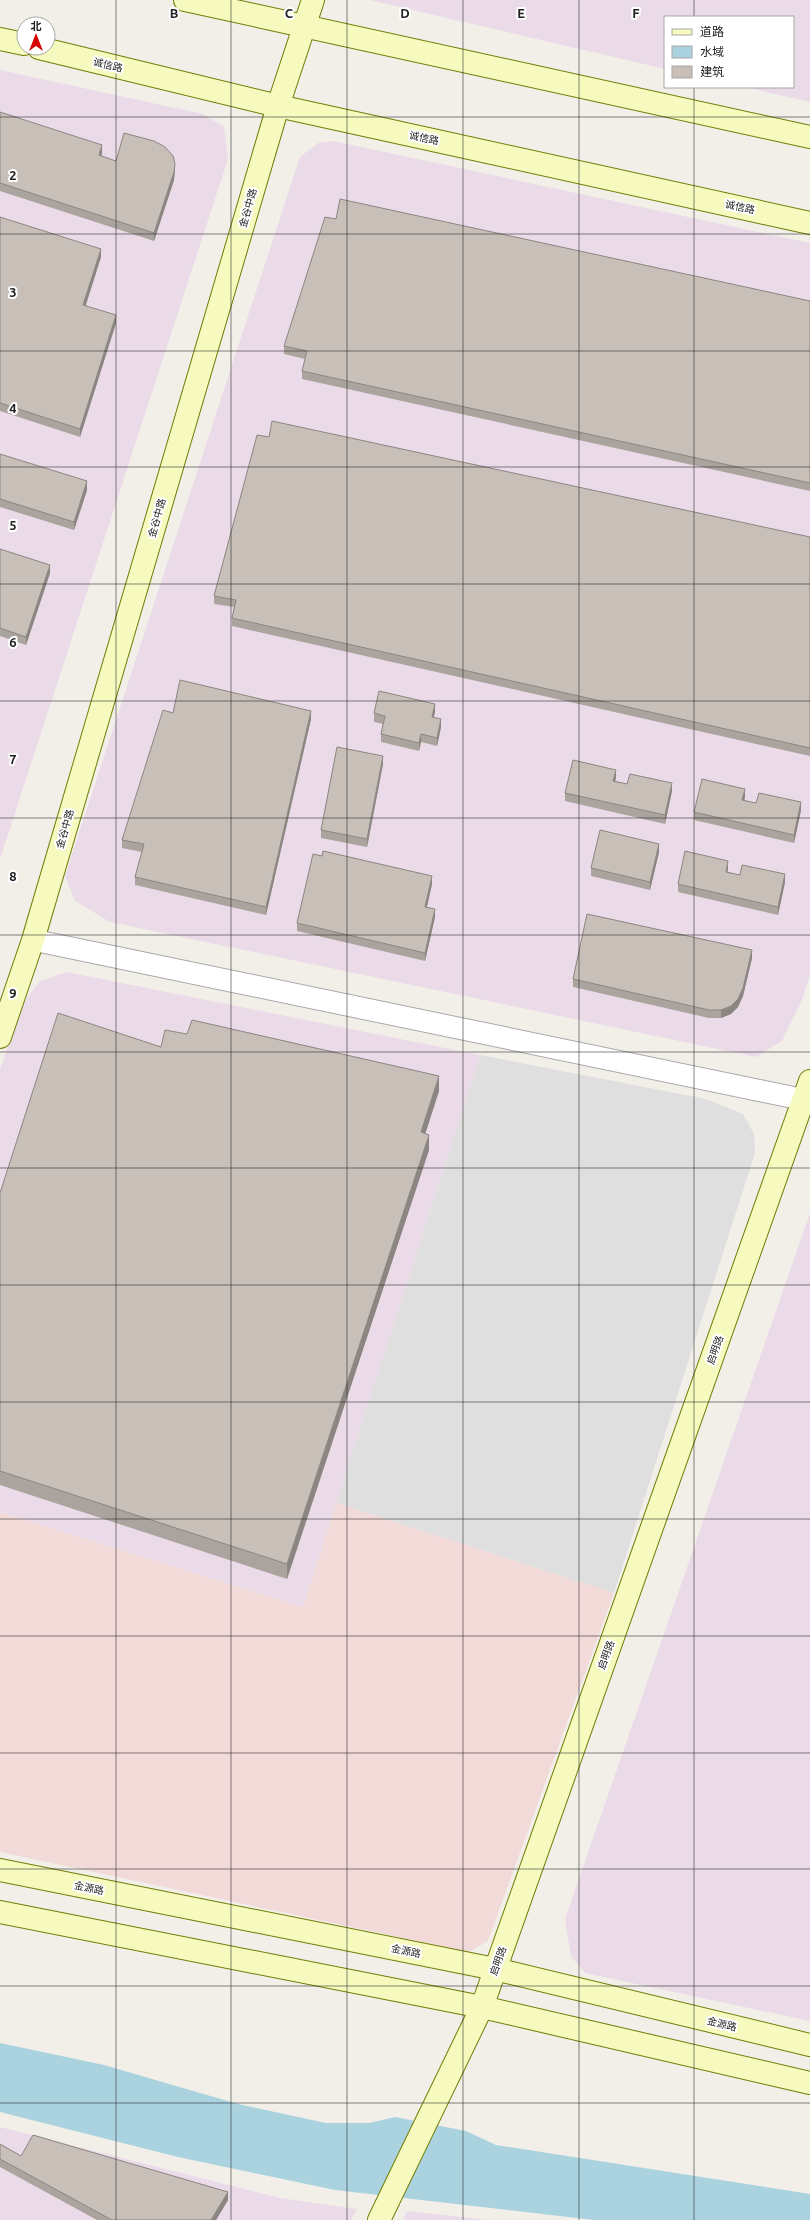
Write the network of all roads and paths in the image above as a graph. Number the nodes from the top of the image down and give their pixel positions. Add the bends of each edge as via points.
1 (185, 0) edge
2 (313, 0) edge
3 (304, 26) junction
4 (0, 39) edge
5 (16, 42) edge
6 (56, 52) edge
7 (278, 106) junction
8 (810, 137) edge
9 (810, 223) edge
10 (33, 940) junction
11 (0, 1037) edge
12 (808, 1094) edge
13 (0, 1870) edge
14 (0, 1912) edge
15 (495, 1969) junction
16 (482, 2007) junction
17 (810, 2045) edge
18 (810, 2083) edge
19 (379, 2220) edge

1 - 3 street
2 - 3 street, 金谷中路
3 - 7 street, 金谷中路
3 - 8 street
4 - 5 street
6 - 7 street, 诚信路
7 - 9 street, 诚信路
7 - 10 street, 金谷中路
10 - 11 street, 金谷中路
10 - 12 street
12 - 15 street, 启明路
13 - 15 street, 金源路
14 - 16 street
15 - 16 street, 启明路
15 - 17 street, 金源路
16 - 18 street
16 - 19 street, 启明路

